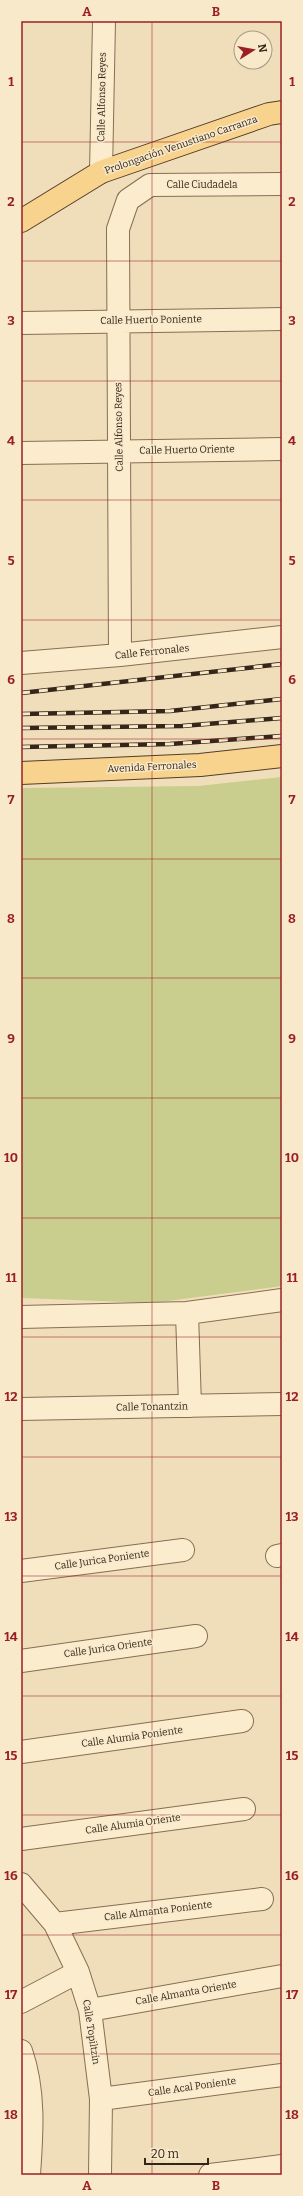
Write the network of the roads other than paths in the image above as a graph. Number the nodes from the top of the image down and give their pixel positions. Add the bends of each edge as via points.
1 (104, 21) edge
2 (282, 112) edge
3 (101, 172) junction
4 (282, 184) edge
5 (128, 200) joint
6 (21, 221) edge
7 (282, 319) edge
8 (118, 320) junction
9 (21, 323) edge
10 (282, 449) edge
11 (119, 451) junction
12 (21, 453) edge
13 (282, 637) edge
14 (120, 656) junction
15 (21, 663) edge
16 (282, 756) edge
17 (21, 773) edge
18 (282, 1300) edge
19 (187, 1313) junction
20 (21, 1317) edge
21 (282, 1404) edge
22 (190, 1406) junction
23 (21, 1409) edge
24 (183, 1550) dead end
25 (21, 1571) edge
26 (196, 1636) dead end
27 (21, 1661) edge
28 (242, 1721) dead end
29 (21, 1752) edge
30 (244, 1809) dead end
31 (21, 1839) edge
32 (21, 1884) edge
33 (262, 1899) dead end
34 (55, 1924) junction
35 (78, 1972) junction
36 (282, 1976) edge
37 (21, 2002) edge
38 (90, 2010) junction
39 (21, 2051) edge
40 (282, 2075) edge
41 (101, 2099) junction
42 (282, 2166) edge
43 (29, 2175) edge
44 (100, 2175) edge
45 (210, 2175) edge

1 - 3 street, Calle Alfonso Reyes
2 - 3 main road, Prolongación Venustiano Carranza via 269,114
3 - 6 main road, Prolongación Venustiano Carranza
4 - 5 street, Calle Ciudadela via 150,185
5 - 8 street, Calle Alfonso Reyes via 118,229
7 - 8 street, Calle Huerto Poniente
8 - 9 street, Calle Huerto Poniente
8 - 11 street, Calle Alfonso Reyes
10 - 11 street, Calle Huerto Oriente
11 - 12 street, Calle Huerto Oriente
11 - 14 street, Calle Alfonso Reyes
13 - 14 street, Calle Ferronales
14 - 15 street, Calle Ferronales
16 - 17 main road, Avenida Ferronales via 200,765
18 - 19 street
19 - 20 street
19 - 22 street
21 - 22 street, Calle Tonantzin
22 - 23 street, Calle Tonantzin
24 - 25 street, Calle Jurica Poniente
26 - 27 street, Calle Jurica Oriente
28 - 29 street, Calle Alumia Poniente
30 - 31 street, Calle Alumia Oriente
32 - 34 street, Calle Topiltzin
33 - 34 street, Calle Almanta Poniente
34 - 35 street, Calle Topiltzin
35 - 37 street
35 - 38 street, Calle Topiltzin
36 - 38 street, Calle Almanta Oriente
38 - 41 street, Calle Topiltzin
39 - 43 street via 26,2065 33,2123
40 - 41 street, Calle Acal Poniente
41 - 44 street, Calle Topiltzin
42 - 45 street

